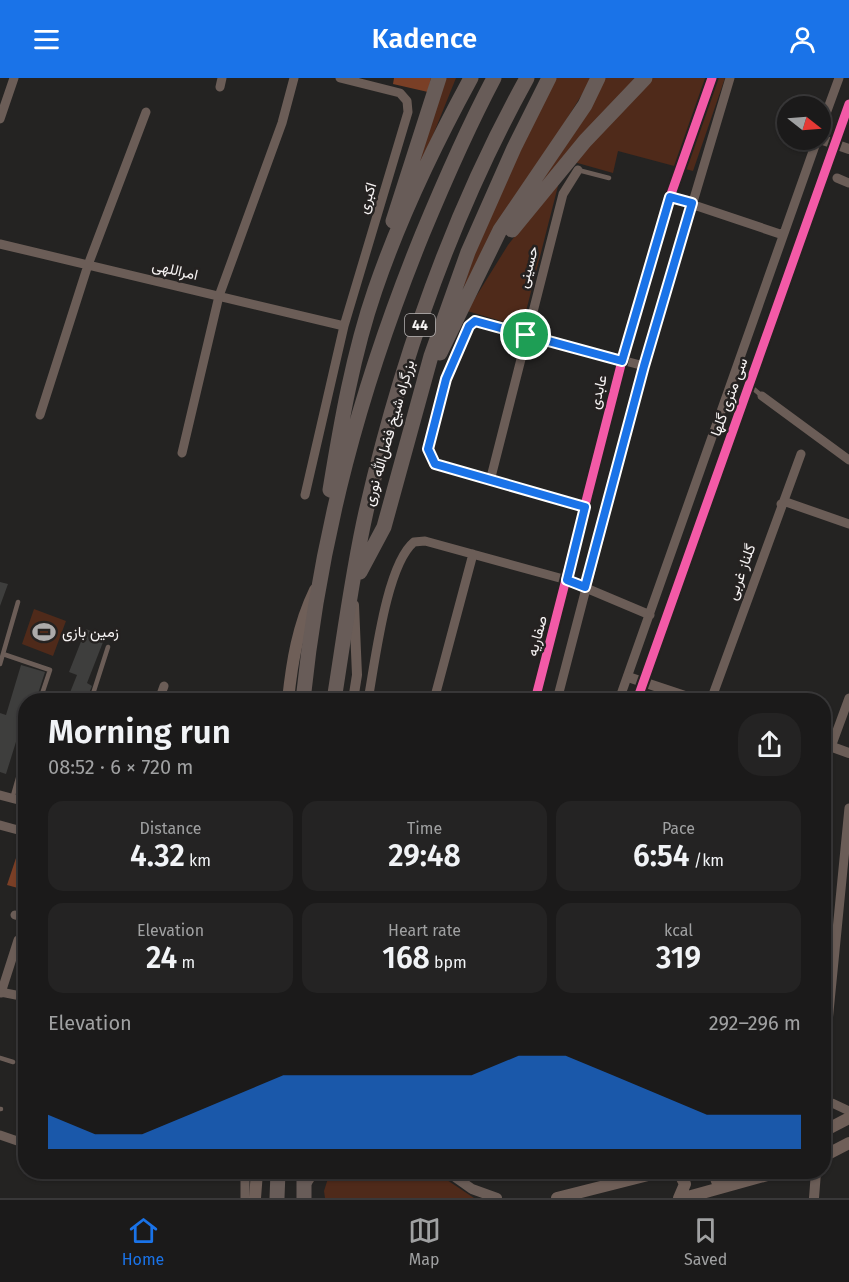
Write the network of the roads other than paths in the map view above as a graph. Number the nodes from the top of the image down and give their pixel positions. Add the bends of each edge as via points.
1 (14, 78) edge
2 (294, 78) edge
3 (439, 78) edge
4 (460, 78) edge
5 (471, 78) edge
6 (494, 78) edge
7 (527, 78) edge
8 (549, 78) edge
9 (598, 78) edge
10 (645, 78) edge
11 (712, 78) edge
12 (730, 78) edge
13 (839, 78) edge
14 (347, 79) edge
15 (831, 100) edge
16 (849, 104) edge
17 (146, 112) dead end
18 (0, 119) edge
19 (436, 142) junction
20 (831, 143) edge
21 (834, 144) junction
22 (849, 149) edge
23 (815, 150) edge
24 (578, 170) joint
25 (609, 178) dead end
26 (837, 178) dead end
27 (849, 183) edge
28 (670, 197) junction
29 (692, 203) junction
30 (783, 235) junction
31 (0, 244) edge
32 (88, 265) junction
33 (473, 287) junction
34 (375, 290) junction
35 (219, 296) junction
36 (344, 326) junction
37 (526, 335) junction
38 (622, 361) junction
39 (644, 366) junction
40 (749, 385) junction
41 (424, 387) junction
42 (762, 396) joint
43 (40, 415) dead end
44 (182, 453) dead end
45 (801, 454) dead end
46 (849, 460) edge
47 (490, 481) junction
48 (305, 495) dead end
49 (782, 504) junction
50 (585, 507) junction
51 (849, 524) edge
52 (323, 554) junction
53 (473, 554) junction
54 (567, 580) junction
55 (319, 583) junction
56 (353, 586) junction
57 (585, 587) junction
58 (18, 602) dead end
59 (650, 615) junction
60 (108, 647) dead end
61 (3, 654) junction
62 (0, 664) edge
63 (628, 677) junction
64 (643, 682) junction
65 (164, 686) dead end
66 (42, 693) edge
67 (93, 693) edge
68 (162, 693) edge
69 (289, 693) edge
70 (304, 693) edge
71 (335, 693) edge
72 (354, 693) edge
73 (369, 693) edge
74 (436, 693) edge
75 (537, 693) edge
76 (559, 693) edge
77 (622, 693) edge
78 (639, 693) edge
79 (676, 693) edge
80 (714, 693) edge
81 (849, 698) edge
82 (831, 737) edge
83 (831, 747) edge
84 (849, 753) edge
85 (18, 778) edge
86 (0, 795) edge
87 (12, 799) junction
88 (18, 800) edge
89 (849, 808) edge
90 (0, 825) edge
91 (18, 830) dead end
92 (15, 915) dead end
93 (18, 916) edge
94 (18, 940) dead end
95 (831, 992) edge
96 (1, 993) edge
97 (18, 996) edge
98 (0, 1058) edge
99 (13, 1062) dead end
100 (831, 1102) edge
101 (849, 1111) edge
102 (849, 1118) edge
103 (831, 1127) edge
104 (0, 1135) edge
105 (18, 1141) edge
106 (849, 1143) edge
107 (831, 1152) edge
108 (245, 1179) edge
109 (256, 1179) edge
110 (278, 1179) edge
111 (304, 1179) edge
112 (311, 1179) edge
113 (458, 1179) edge
114 (633, 1179) edge
115 (682, 1179) edge
116 (716, 1179) edge
117 (750, 1179) edge
118 (815, 1179) edge
119 (723, 1186) junction
120 (305, 1194) edge
121 (245, 1198) edge
122 (255, 1198) edge
123 (277, 1198) edge
124 (497, 1198) edge
125 (558, 1198) edge
126 (679, 1198) edge
127 (684, 1198) edge
128 (814, 1198) edge

1 - 18 street
2 - 35 street via 282,123
3 - 34 highway
4 - 19 highway
5 - 19 highway
6 - 52 highway, 44 via 442,188 390,314 367,382
7 - 56 highway, بزرگراه شیخ فضل‌الله نوری / 44 via 471,194 416,337 382,447
8 - 41 highway via 468,252 434,346
9 - 33 highway via 585,105 500,230
10 - 33 highway via 585,141 507,236
11 - 28 street, عابدی
12 - 29 street
13 - 15 street
14 - 36 street, اکبری via 400,93 407,101 408,112
16 - 21 street, سی متری گلها
17 - 32 street
19 - 34 highway
20 - 21 street
21 - 22 street
21 - 40 street, سی متری گلها
23 - 30 street, سی متری گلها
24 - 25 lane
24 - 37 street, حسینی via 563,194
26 - 27 street
28 - 29 street
28 - 38 street, عابدی
29 - 30 street
29 - 39 street
30 - 59 street, سی متری گلها
31 - 32 street, امراللهی
32 - 35 street, امراللهی
32 - 43 street
33 - 41 highway
34 - 52 highway via 338,442
35 - 36 street, امراللهی
35 - 44 street
36 - 48 street
37 - 38 street
37 - 47 street, حسینی
37 - 47 street via 475,321 469,326 446,379 428,449 435,464
38 - 39 street
38 - 50 street, عابدی
39 - 57 street
40 - 42 lane
40 - 64 street, سی متری گلها
41 - 56 highway via 384,527
42 - 46 street
45 - 49 street, گلناز غربی
47 - 50 street
49 - 51 street via 786,502
49 - 80 street, گلناز غربی
50 - 54 street, عابدی
52 - 55 highway, 44
53 - 54 street
53 - 73 street via 419,541 410,545 394,571
53 - 74 street
54 - 57 street
54 - 75 street, صفاریه
55 - 69 main road via 306,608
55 - 70 highway, 44
56 - 71 highway, بزرگراه شیخ فضل‌الله نوری / 44
56 - 72 street via 357,675
57 - 59 street
57 - 76 street
58 - 61 lane
59 - 63 street, سی متری گلها
60 - 67 lane
61 - 62 lane
61 - 66 lane via 50,670
63 - 64 street
63 - 77 street, سی متری گلها
64 - 78 street, سی متری گلها
64 - 79 street
65 - 68 street
81 - 82 street
83 - 84 street
85 - 87 lane
86 - 87 street
87 - 88 street
89 - 95 street
90 - 91 street
92 - 93 street
94 - 96 street
96 - 97 street
98 - 99 lane
100 - 101 street
102 - 103 main road
104 - 105 street
106 - 107 main road
108 - 121 street
109 - 122 main road
110 - 123 highway
111 - 120 highway
112 - 120 street
113 - 124 street
114 - 125 main road
115 - 126 main road via 685,1184
116 - 119 main road
117 - 119 main road
118 - 128 street
119 - 127 main road

